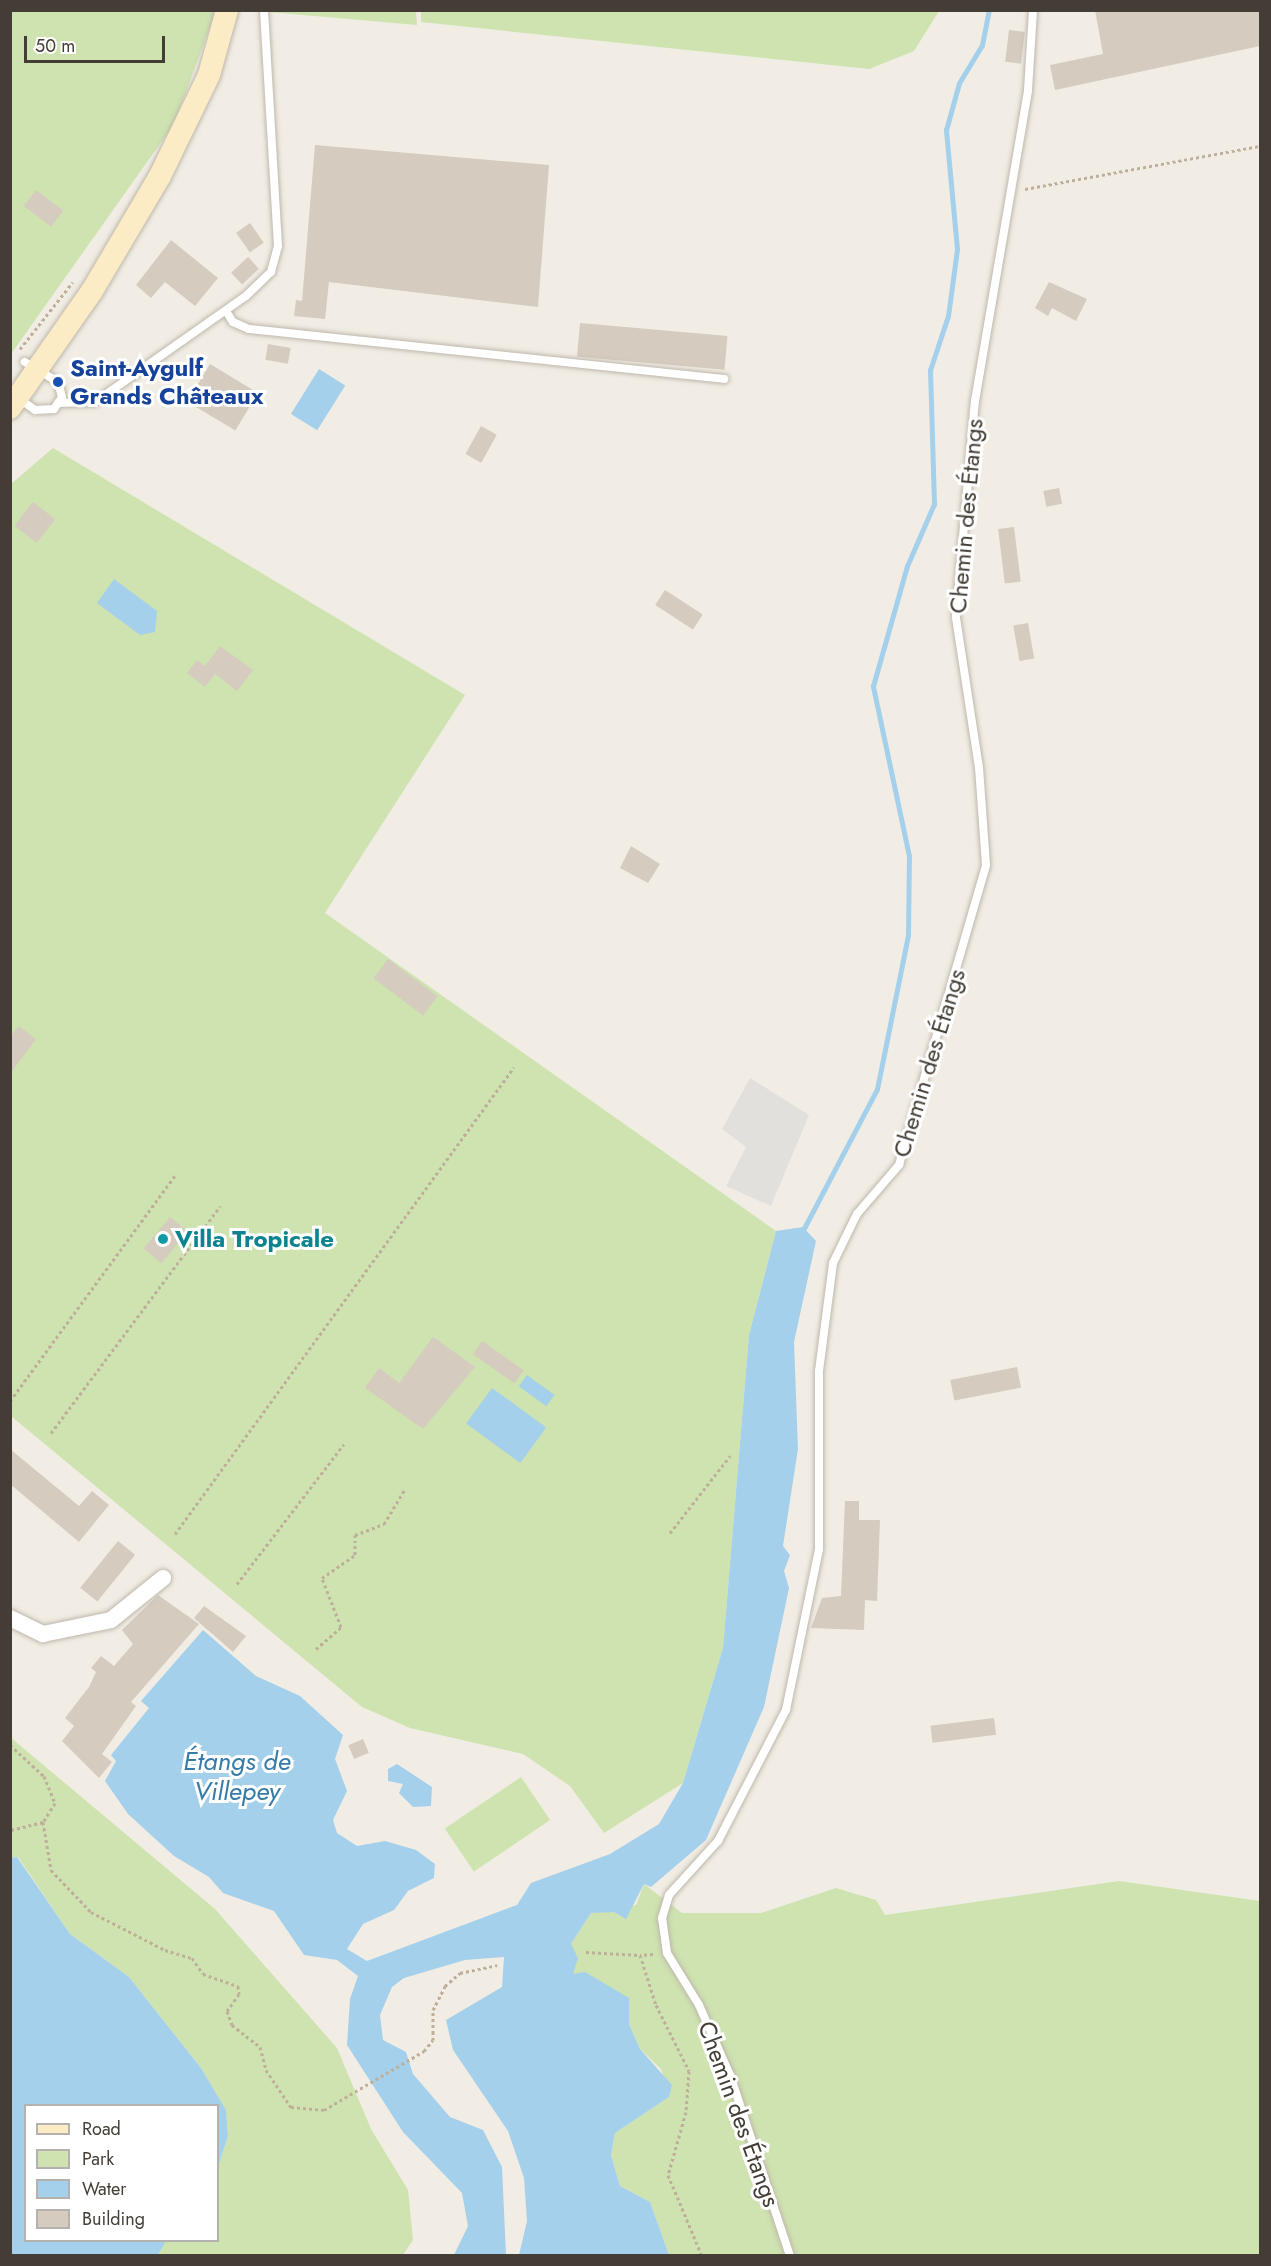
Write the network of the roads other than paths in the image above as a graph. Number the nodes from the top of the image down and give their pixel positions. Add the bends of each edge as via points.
1 (227, 10) edge
2 (264, 10) edge
3 (1033, 10) edge
4 (124, 232) junction
5 (226, 311) junction
6 (27, 361) junction
7 (724, 379) dead end
8 (12, 395) edge
9 (58, 403) junction
10 (163, 1578) dead end
11 (10, 1618) edge
12 (790, 2256) edge

1 - 4 main road via 191,117
2 - 5 lane via 278,246 271,272
3 - 12 lane, Chemin des Étangs via 1028,90 975,401 956,617 979,768 986,866 899,1166 857,1214 834,1263 819,1371 819,1549 786,1710 718,1841 669,1895 662,1918 667,1953 699,2005 730,2075
4 - 6 main road
4 - 6 main road via 81,281
5 - 7 lane via 233,322 249,329
5 - 9 lane via 95,402
6 - 8 main road
6 - 9 lane via 58,382
8 - 9 lane via 35,411 54,409
10 - 11 street via 111,1620 43,1634

